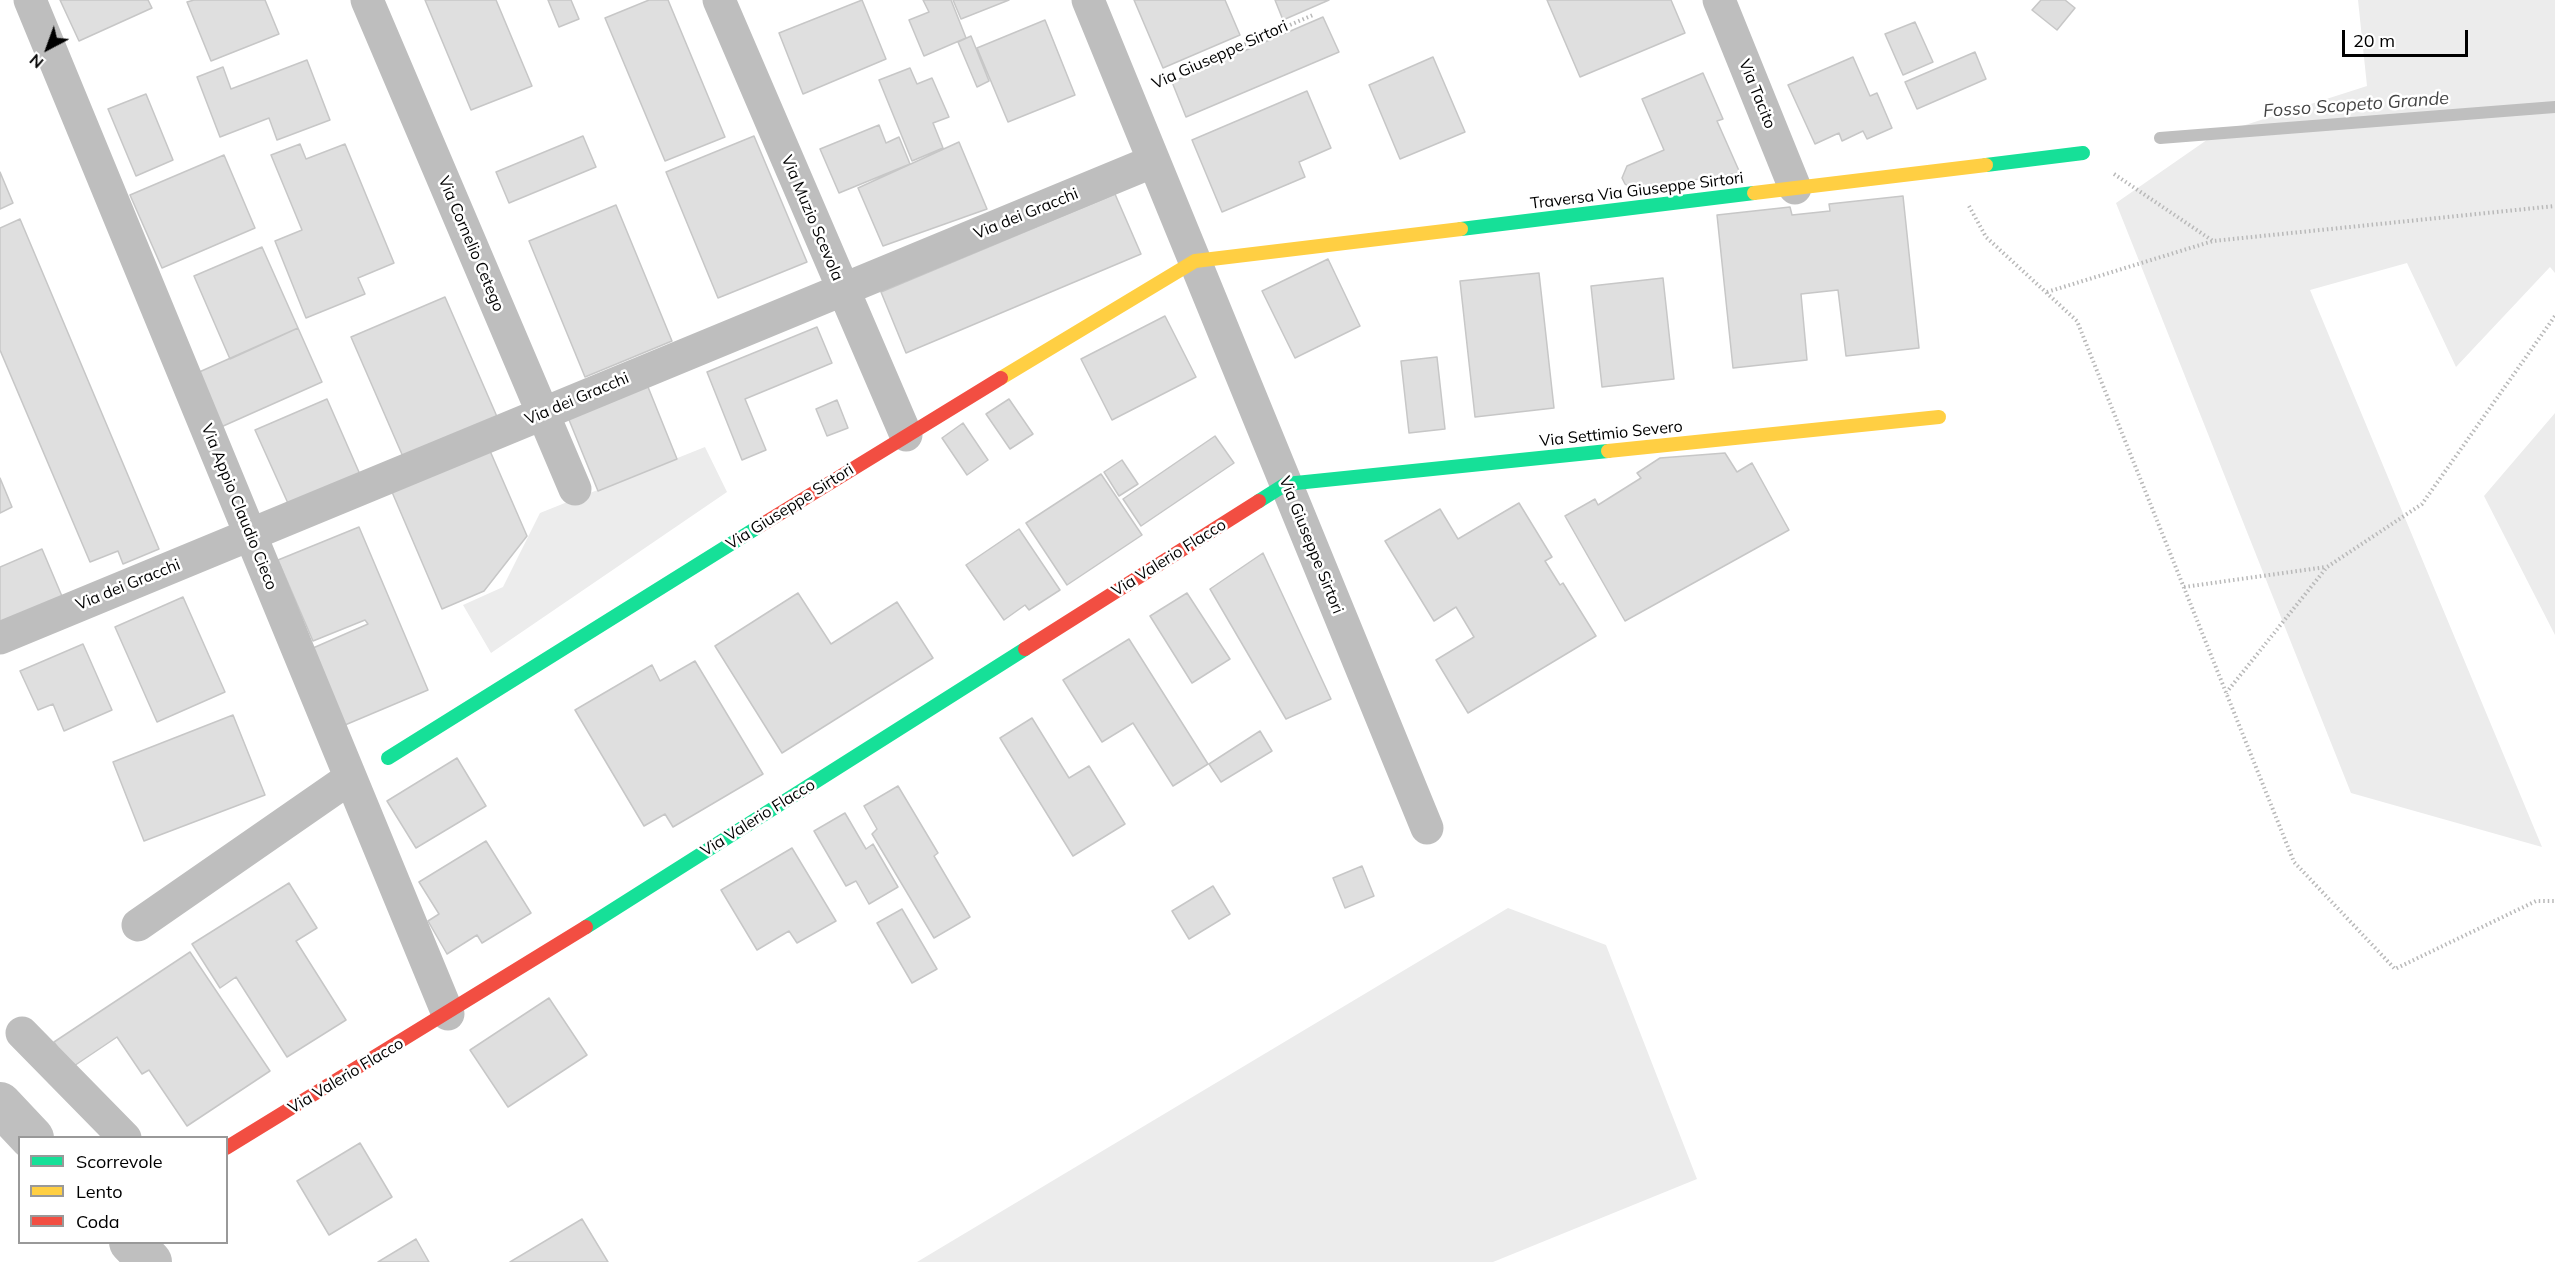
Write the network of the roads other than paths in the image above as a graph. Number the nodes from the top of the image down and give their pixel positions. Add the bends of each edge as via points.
1 (30, 0) edge
2 (367, 0) edge
3 (719, 0) edge
4 (1088, 0) edge
5 (1719, 0) edge
6 (2083, 153) road end
7 (1154, 161) junction
8 (1795, 188) junction
9 (1195, 261) junction
10 (843, 289) junction
11 (543, 414) junction
12 (1939, 417) dead end
13 (906, 435) junction
14 (1286, 484) junction
15 (575, 489) dead end
16 (250, 535) junction
17 (0, 638) edge
18 (388, 758) dead end
19 (350, 778) junction
20 (1427, 828) dead end
21 (138, 925) dead end
22 (448, 1014) junction
23 (22, 1033) dead end
24 (124, 1136) edge
25 (228, 1147) edge

1 - 16 street, Via Appio Claudio Cieco
2 - 11 street, Via Cornelio Cetego
3 - 10 street, Via Muzio Scevola
4 - 7 street, Via Giuseppe Sirtori
5 - 8 street, Via Tacito
6 - 8 street, Traversa Via Giuseppe Sirtori
7 - 9 street, Via Giuseppe Sirtori
7 - 10 street, Via dei Gracchi
8 - 9 street, Traversa Via Giuseppe Sirtori
9 - 13 street, Via Giuseppe Sirtori
9 - 14 street, Via Giuseppe Sirtori
10 - 11 street, Via dei Gracchi
10 - 13 street, Via Muzio Scevola
11 - 15 street, Via Cornelio Cetego
11 - 16 street, Via dei Gracchi
12 - 14 street, Via Settimio Severo
13 - 18 street, Via Giuseppe Sirtori
14 - 20 street, Via Giuseppe Sirtori
14 - 22 street, Via Valerio Flacco
16 - 17 street, Via dei Gracchi
16 - 19 street, Via Appio Claudio Cieco
19 - 21 street
19 - 22 street, Via Appio Claudio Cieco
22 - 25 street, Via Valerio Flacco
23 - 24 street

